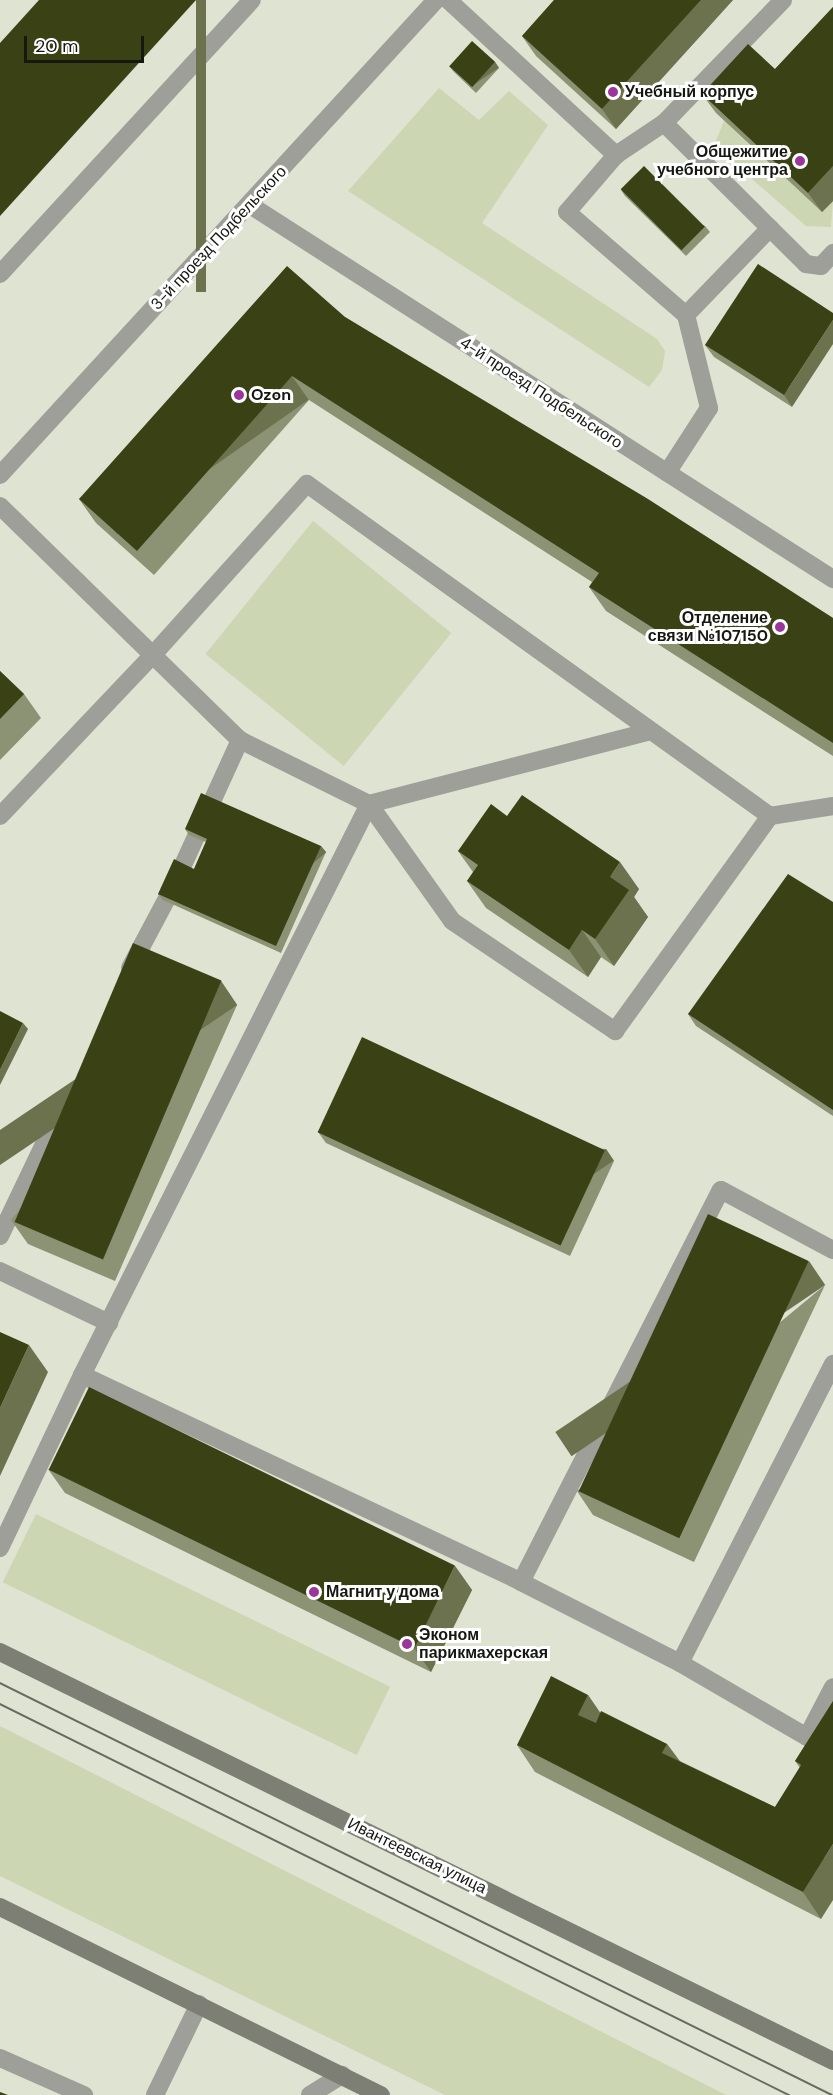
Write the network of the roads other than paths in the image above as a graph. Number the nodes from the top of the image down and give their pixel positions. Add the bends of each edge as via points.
1 (252, 0) edge
2 (436, 0) edge
3 (448, 0) edge
4 (783, 0) edge
5 (664, 123) junction
6 (616, 155) junction
7 (250, 204) junction
8 (770, 228) junction
9 (833, 253) edge
10 (0, 274) edge
11 (686, 315) junction
12 (667, 473) junction
13 (0, 475) edge
14 (0, 506) edge
15 (833, 579) edge
16 (151, 657) junction
17 (651, 731) junction
18 (240, 740) junction
19 (369, 804) junction
20 (833, 806) edge
21 (0, 816) edge
22 (770, 816) junction
23 (121, 985) edge
24 (66, 1100) edge
25 (0, 1236) edge
26 (833, 1250) edge
27 (0, 1271) edge
28 (110, 1323) junction
29 (833, 1364) edge
30 (82, 1375) junction
31 (0, 1548) edge
32 (521, 1582) junction
33 (0, 1652) edge
34 (680, 1664) junction
35 (833, 1687) edge
36 (0, 1907) edge
37 (199, 2004) junction
38 (0, 2058) edge
39 (833, 2061) edge
40 (342, 2075) junction
41 (84, 2095) edge
42 (155, 2095) edge
43 (310, 2095) edge
44 (381, 2095) edge

1 - 10 street
2 - 7 street, 3-й проезд Подбельского
3 - 6 street
4 - 5 street
5 - 6 street
5 - 8 street
6 - 11 street via 567,213
7 - 12 street, 4-й проезд Подбельского
7 - 13 street, 3-й проезд Подбельского
8 - 9 street via 806,264 821,266
8 - 11 street
11 - 12 street via 709,408
12 - 15 street, 4-й проезд Подбельского
14 - 16 street
16 - 17 street via 307,484
16 - 18 street
16 - 21 street
17 - 19 street
17 - 22 street
18 - 19 street
18 - 23 street via 173,887
19 - 22 street via 452,921 615,1031
19 - 28 street
20 - 22 street
24 - 25 street
26 - 32 street via 721,1190
27 - 28 street
28 - 30 street
29 - 34 street
30 - 31 street
30 - 32 street
32 - 34 street
33 - 39 street, Ивантеевская улица
34 - 35 street via 807,1737
36 - 37 street
37 - 40 street
37 - 42 street
38 - 41 street
40 - 43 street
40 - 44 street

